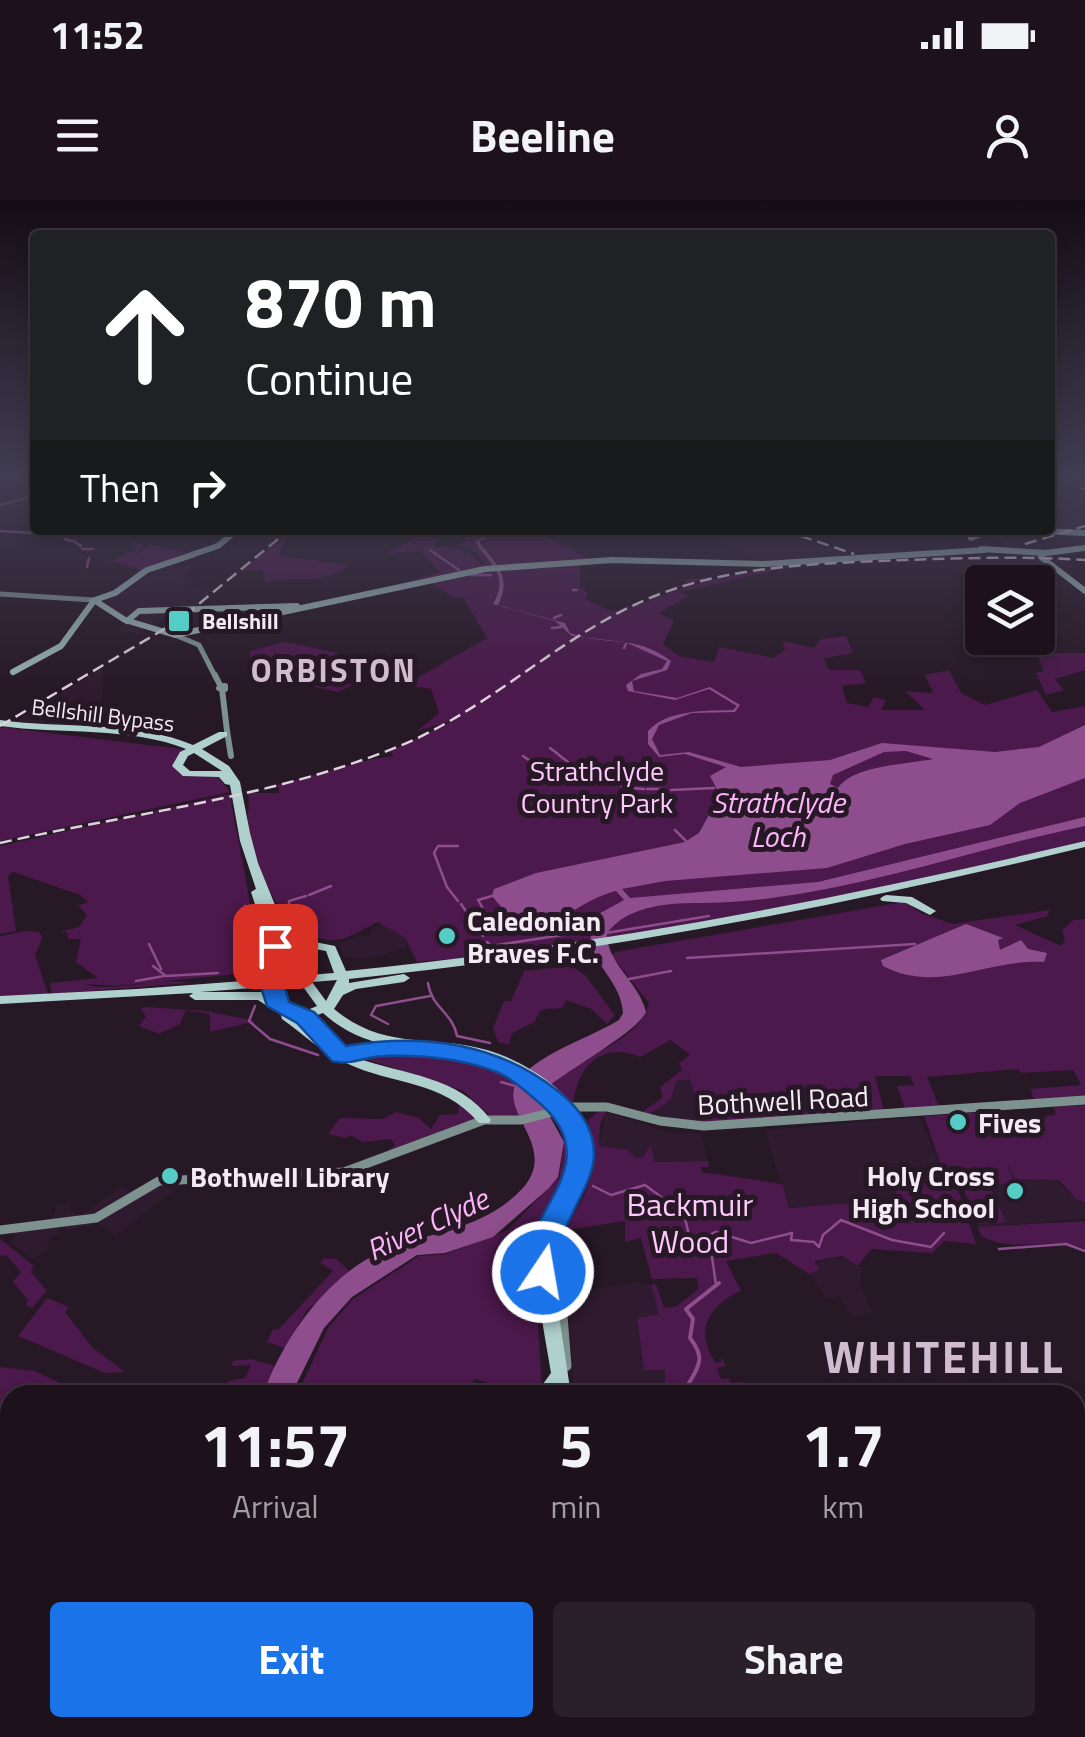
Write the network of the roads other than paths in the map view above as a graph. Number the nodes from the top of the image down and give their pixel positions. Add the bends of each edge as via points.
1 (210, 549) edge
2 (1082, 549) edge
3 (987, 550) joint
4 (1041, 556) junction
5 (1085, 590) edge
6 (0, 594) edge
7 (96, 602) junction
8 (301, 608) junction
9 (127, 621) junction
10 (176, 635) junction
11 (0, 677) edge
12 (5, 725) edge
13 (223, 733) junction
14 (140, 736) junction
15 (195, 751) junction
16 (233, 755) joint
17 (199, 774) junction
18 (234, 789) junction
19 (1085, 846) edge
20 (1009, 867) junction
21 (254, 873) junction
22 (822, 910) junction
23 (628, 941) junction
24 (336, 956) junction
25 (497, 960) junction
26 (287, 965) junction
27 (106, 997) junction
28 (328, 998) junction
29 (0, 1003) edge
30 (279, 1006) junction
31 (464, 1051) junction
32 (352, 1057) junction
33 (551, 1094) junction
34 (1085, 1101) edge
35 (484, 1120) junction
36 (570, 1200) junction
37 (0, 1230) edge
38 (560, 1291) joint
39 (560, 1385) edge
40 (560, 1385) edge
41 (561, 1385) edge

1 - 7 main road
2 - 4 main road
3 - 4 main road
3 - 8 main road via 764,564 612,560 507,567 445,574
4 - 5 main road
6 - 7 main road
7 - 9 main road
7 - 11 main road via 76,635
8 - 9 main road via 139,611
8 - 10 main road
9 - 10 main road
10 - 13 main road via 199,645 223,688
12 - 14 highway, Bellshill Bypass
12 - 15 highway, Bellshill Bypass via 145,739
13 - 14 highway
13 - 16 main road
13 - 17 highway via 176,762 184,772
14 - 15 highway, Bellshill Bypass
15 - 17 highway via 212,766
15 - 18 highway via 223,766
16 - 18 highway
17 - 18 highway via 218,773
18 - 21 highway
19 - 20 highway
19 - 23 highway via 881,894
20 - 22 highway
20 - 22 highway via 922,894 931,910 898,898
21 - 26 highway
21 - 26 highway via 294,938
21 - 31 highway via 299,968 331,1015 377,1038
22 - 23 highway
23 - 25 highway
24 - 25 highway via 361,966
24 - 26 highway via 326,946
24 - 28 highway via 344,978
25 - 28 highway
25 - 28 highway via 352,986
26 - 27 highway via 262,976
26 - 27 highway via 266,985
26 - 28 highway
26 - 30 highway via 272,984
27 - 29 highway
27 - 30 highway via 255,996
28 - 30 highway
28 - 31 highway via 376,1030
28 - 32 highway
29 - 32 highway via 244,998 302,1023
31 - 32 highway
31 - 33 highway via 518,1070
32 - 35 highway via 449,1092
33 - 36 highway via 574,1116 586,1143 585,1166
33 - 39 highway via 574,1123 582,1148 543,1258
34 - 35 main road, Bothwell Road via 704,1129 590,1106 517,1121
35 - 37 main road, Bothwell Road via 344,1172 153,1183 96,1218
36 - 38 highway via 557,1243
36 - 40 highway via 553,1234 548,1266
38 - 41 main road

